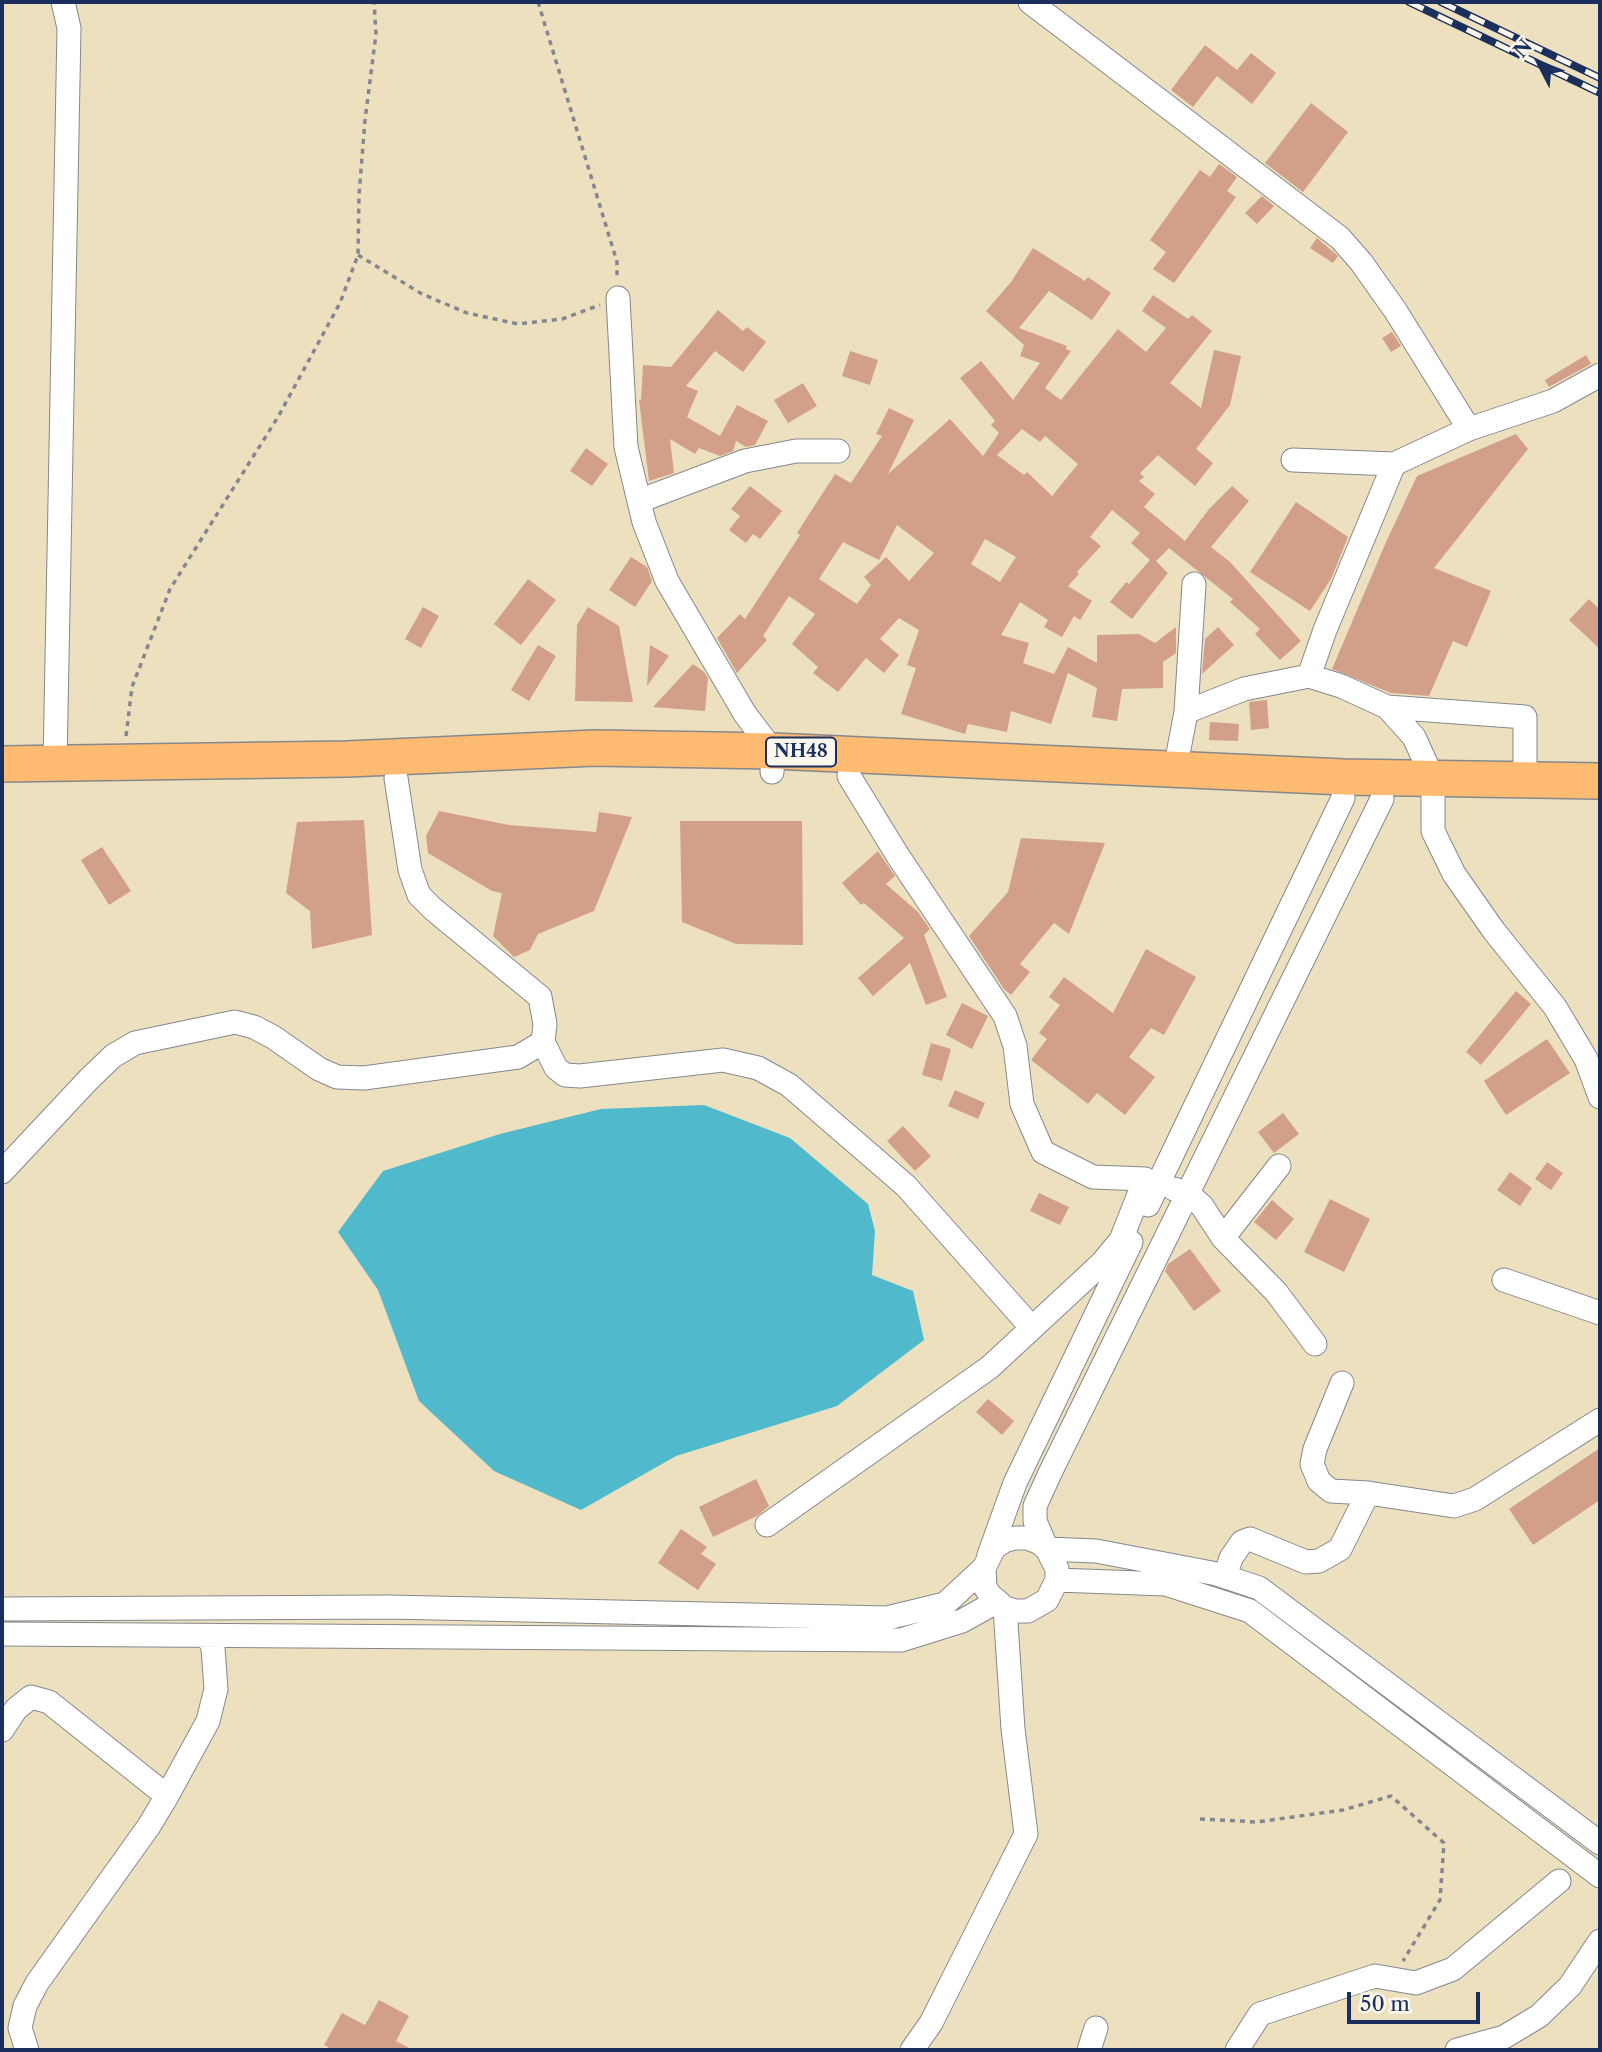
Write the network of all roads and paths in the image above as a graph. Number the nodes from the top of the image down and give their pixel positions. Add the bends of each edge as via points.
1 (63, 2) edge
2 (374, 2) edge
3 (538, 2) edge
4 (1030, 2) edge
5 (358, 255) junction
6 (618, 298) junction
7 (1600, 375) edge
8 (1469, 429) junction
9 (838, 451) dead end
10 (1293, 460) dead end
11 (1394, 464) junction
12 (639, 501) junction
13 (1194, 584) dead end
14 (1309, 676) junction
15 (1387, 707) junction
16 (1186, 712) junction
17 (123, 762) junction
18 (773, 762) junction
19 (2, 764) edge
20 (55, 764) junction
21 (1175, 769) junction
22 (957, 770) junction
23 (849, 776) junction
24 (396, 778) junction
25 (1525, 781) junction
26 (1600, 781) edge
27 (2, 786) edge
28 (1434, 789) junction
29 (1343, 798) junction
30 (1382, 799) junction
31 (1600, 802) edge
32 (543, 1042) junction
33 (1600, 1097) edge
34 (1279, 1166) dead end
35 (2, 1172) edge
36 (1151, 1182) junction
37 (1187, 1193) junction
38 (1223, 1238) junction
39 (1504, 1280) dead end
40 (1600, 1313) edge
41 (1032, 1328) junction
42 (1315, 1344) dead end
43 (1342, 1383) dead end
44 (1600, 1420) edge
45 (1368, 1493) junction
46 (767, 1525) dead end
47 (1047, 1549) junction
48 (986, 1563) junction
49 (1225, 1577) junction
50 (1057, 1580) junction
51 (1001, 1605) junction
52 (2, 1609) edge
53 (2, 1634) edge
54 (208, 1636) junction
55 (2, 1730) edge
56 (167, 1796) junction
57 (1200, 1819) dead end
58 (1600, 1843) edge
59 (1600, 1876) edge
60 (1559, 1881) dead end
61 (1600, 1941) edge
62 (1392, 1979) junction
63 (1096, 2028) dead end
64 (27, 2050) edge
65 (912, 2050) edge
66 (1089, 2050) edge
67 (1237, 2050) edge
68 (1457, 2050) edge

1 - 20 street via 69,29
2 - 5 path via 376,34 365,120
3 - 6 path via 617,261
4 - 8 street via 1340,238 1395,310
5 - 6 path via 422,294 467,313 518,324 562,319
5 - 17 path via 340,303 278,416 170,589 132,687
6 - 12 street via 626,447
7 - 8 street via 1553,401
8 - 11 street
9 - 12 street via 745,461
10 - 11 street
11 - 14 street
12 - 18 street via 667,581
13 - 16 street
14 - 15 street
14 - 16 street via 1244,689
15 - 25 street via 1525,717
15 - 28 street via 1414,737
16 - 21 street
17 - 18 highway, NH48 via 347,759 595,748
17 - 20 highway, NH48
18 - 22 highway, NH48
18 - 23 highway, NH48
18 - 24 highway, NH48
19 - 20 highway, NH48
21 - 22 highway, NH48
21 - 28 highway, NH48
22 - 23 highway, NH48
22 - 29 highway, NH48
23 - 36 street via 1005,1016 1015,1046 1022,1104 1043,1152 1093,1177
24 - 27 highway, NH48
24 - 32 street via 410,870 419,895 540,997
25 - 26 highway, NH48
25 - 28 highway, NH48
28 - 30 highway, NH48
28 - 31 highway, NH48
28 - 33 street via 1433,831 1454,874 1555,1007 1586,1059
29 - 30 highway, NH48
29 - 36 street
30 - 37 street
32 - 35 street via 518,1057 364,1078 337,1077 273,1037 235,1022 135,1043 89,1079
32 - 41 street via 556,1068 565,1075 723,1060 758,1068 789,1085 906,1186
34 - 38 street
36 - 37 street
36 - 41 street via 1121,1240
36 - 48 street via 1015,1483
37 - 38 street via 1202,1206
37 - 47 street via 1035,1506 1034,1521
38 - 42 street via 1276,1292
39 - 40 street
41 - 46 street via 990,1367
43 - 45 street via 1312,1464 1319,1481 1331,1491
44 - 45 street via 1475,1499 1454,1506
45 - 49 street via 1340,1549 1320,1561 1306,1562 1250,1539 1242,1542 1231,1558
47 - 48 street via 1027,1538 1015,1538 994,1548
47 - 49 street via 1096,1551
47 - 50 street
48 - 51 street via 985,1587
48 - 52 street via 946,1604 887,1618 389,1607
49 - 58 street via 1259,1588
50 - 51 street via 1047,1600 1028,1611
50 - 59 street via 1166,1584 1250,1611
51 - 54 street via 901,1640
51 - 65 street via 1026,1834 931,2023
53 - 54 street
54 - 56 street via 216,1689 208,1721
55 - 56 street via 31,1697 49,1702
56 - 64 street via 37,1983 20,2028
57 - 62 path via 1257,1822 1343,1810 1391,1796 1444,1843 1440,1900
60 - 62 street via 1453,1969 1416,1983
61 - 68 street via 1570,1986 1539,2016 1504,2038
62 - 67 street via 1374,1976 1260,2014
63 - 66 street

